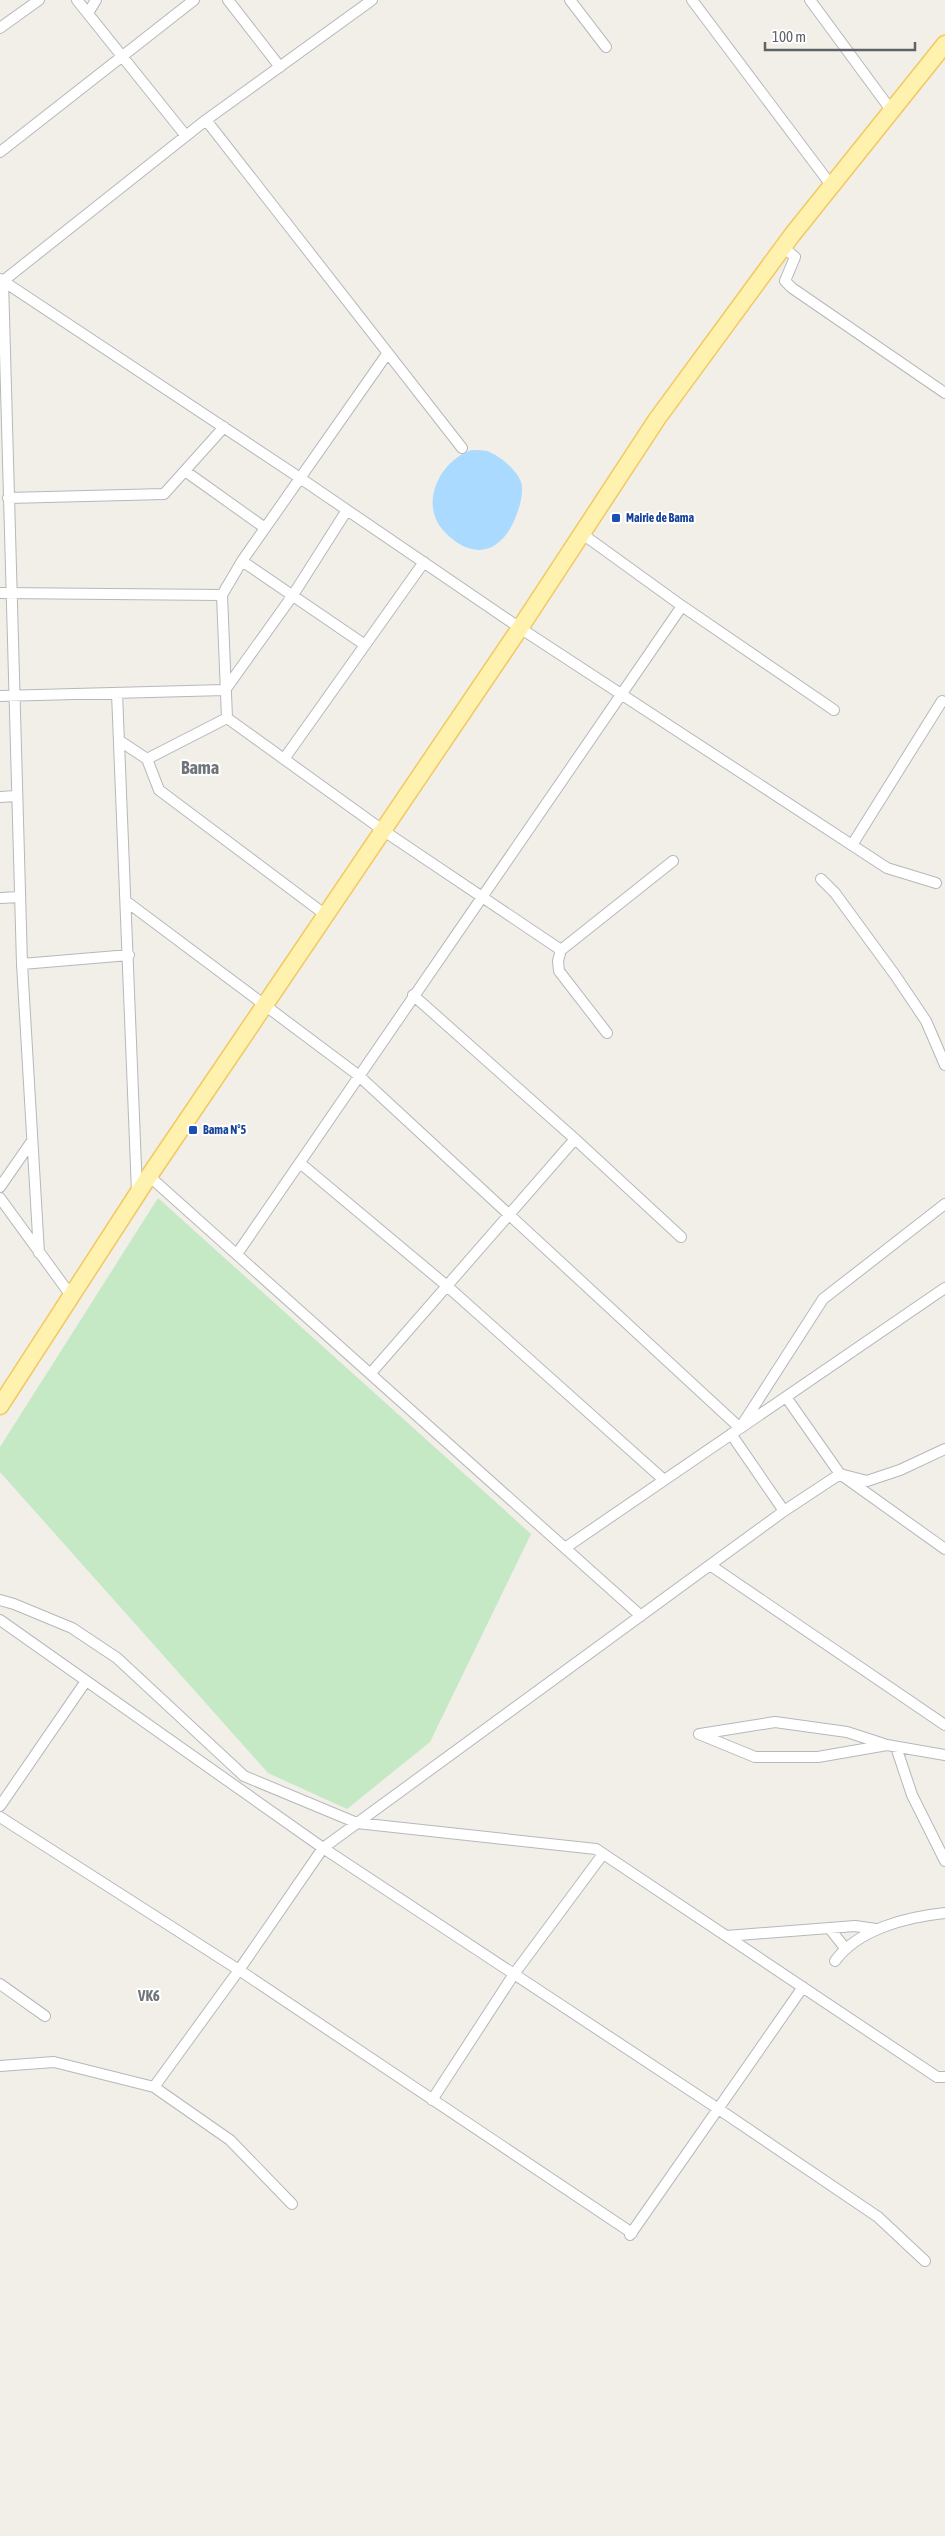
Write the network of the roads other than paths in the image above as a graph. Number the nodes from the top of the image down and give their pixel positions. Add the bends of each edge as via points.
1 (38, 0) edge
2 (77, 0) edge
3 (96, 0) edge
4 (194, 0) edge
5 (228, 0) edge
6 (372, 0) edge
7 (570, 0) edge
8 (692, 0) edge
9 (810, 0) edge
10 (88, 14) junction
11 (2, 24) edge
12 (945, 44) edge
13 (606, 47) dead end
14 (123, 56) junction
15 (280, 67) junction
16 (891, 110) junction
17 (206, 120) junction
18 (186, 136) junction
19 (0, 152) edge
20 (831, 185) junction
21 (783, 247) junction
22 (1, 280) edge
23 (387, 354) junction
24 (945, 393) edge
25 (3, 415) edge
26 (224, 427) junction
27 (462, 448) dead end
28 (185, 471) junction
29 (300, 478) junction
30 (8, 498) junction
31 (347, 510) junction
32 (265, 528) junction
33 (581, 533) junction
34 (242, 561) junction
35 (424, 562) junction
36 (0, 586) edge
37 (5, 593) edge
38 (222, 595) junction
39 (292, 595) junction
40 (682, 606) junction
41 (520, 628) junction
42 (365, 645) junction
43 (225, 690) junction
44 (117, 693) junction
45 (621, 694) junction
46 (14, 695) junction
47 (0, 696) edge
48 (942, 701) dead end
49 (834, 710) dead end
50 (227, 718) junction
51 (120, 741) junction
52 (147, 759) junction
53 (284, 759) junction
54 (16, 796) junction
55 (0, 797) edge
56 (384, 831) junction
57 (852, 845) junction
58 (673, 861) dead end
59 (821, 879) dead end
60 (936, 883) dead end
61 (20, 897) junction
62 (481, 897) junction
63 (0, 898) edge
64 (126, 902) junction
65 (327, 916) junction
66 (561, 950) junction
67 (129, 954) junction
68 (22, 964) junction
69 (413, 995) junction
70 (267, 1006) junction
71 (607, 1033) dead end
72 (943, 1058) edge
73 (358, 1075) junction
74 (575, 1139) junction
75 (32, 1141) junction
76 (300, 1163) junction
77 (149, 1176) junction
78 (0, 1187) edge
79 (137, 1196) junction
80 (0, 1198) edge
81 (945, 1204) edge
82 (510, 1215) junction
83 (681, 1237) dead end
84 (39, 1253) junction
85 (237, 1254) junction
86 (447, 1286) junction
87 (945, 1288) edge
88 (72, 1297) junction
89 (371, 1373) junction
90 (786, 1397) junction
91 (0, 1406) edge
92 (736, 1431) junction
93 (945, 1449) edge
94 (840, 1474) junction
95 (664, 1480) junction
96 (784, 1511) junction
97 (566, 1548) junction
98 (945, 1549) edge
99 (710, 1565) junction
100 (0, 1600) edge
101 (642, 1616) junction
102 (0, 1620) edge
103 (86, 1681) junction
104 (945, 1725) edge
105 (892, 1746) junction
106 (945, 1755) edge
107 (0, 1806) edge
108 (0, 1818) edge
109 (357, 1824) junction
110 (323, 1848) junction
111 (603, 1854) junction
112 (945, 1861) edge
113 (945, 1913) edge
114 (830, 1929) junction
115 (876, 1929) junction
116 (726, 1936) junction
117 (844, 1948) junction
118 (835, 1961) dead end
119 (239, 1970) junction
120 (514, 1974) junction
121 (0, 1984) edge
122 (803, 1987) junction
123 (46, 2016) dead end
124 (0, 2066) edge
125 (945, 2077) edge
126 (154, 2088) junction
127 (432, 2100) junction
128 (717, 2108) junction
129 (292, 2204) dead end
130 (925, 2261) dead end

1 - 11 street
2 - 10 street
3 - 10 street
4 - 14 street
5 - 15 street
6 - 15 street
7 - 13 street
8 - 20 street
9 - 16 street
10 - 14 street
12 - 16 main road
14 - 18 street
14 - 19 street
15 - 17 street
16 - 20 main road
17 - 18 street
17 - 23 street
18 - 22 street
20 - 21 main road
21 - 24 street via 795,257 785,281 792,288
21 - 33 main road via 657,419
22 - 25 street
22 - 26 street
23 - 27 street
23 - 29 street
25 - 30 street
26 - 28 street
26 - 29 street
28 - 30 street via 164,494
28 - 32 street
29 - 31 street
29 - 32 street
30 - 37 street
31 - 35 street
31 - 39 street
32 - 34 street
33 - 40 street
33 - 41 main road
34 - 38 street
34 - 39 street
35 - 41 street
35 - 42 street
36 - 37 street
37 - 38 street
37 - 46 street
38 - 43 street
39 - 42 street
39 - 43 street
40 - 45 street
40 - 49 street
41 - 45 street
41 - 56 main road
42 - 53 street
43 - 44 street
43 - 50 street
44 - 46 street
44 - 51 street
45 - 57 street
45 - 62 street
46 - 47 street
46 - 54 street
48 - 57 street
50 - 52 street
50 - 53 street
51 - 52 street
51 - 64 street
52 - 65 street via 159,790
53 - 56 street
54 - 55 street
54 - 61 street
56 - 62 street
56 - 65 main road
57 - 60 street via 887,868
58 - 66 street
59 - 72 street via 835,893 895,975 926,1022
61 - 63 street
61 - 68 street
62 - 66 street
62 - 69 street
64 - 67 street
64 - 70 street
65 - 70 main road
66 - 71 street via 559,971
67 - 68 street
67 - 79 street
68 - 75 street
69 - 73 street
69 - 74 street
70 - 73 street
70 - 77 main road
73 - 76 street
73 - 82 street
74 - 82 street
74 - 83 street
75 - 78 street
75 - 84 street
76 - 85 street
76 - 86 street
77 - 79 main road
77 - 85 street
79 - 88 main road
80 - 84 street
81 - 92 street via 823,1299
82 - 86 street
82 - 92 street
84 - 88 street
85 - 89 street
86 - 89 street
86 - 95 street
87 - 90 street
88 - 91 main road
89 - 97 street
90 - 92 street
90 - 94 street
92 - 95 street
92 - 96 street
93 - 94 street via 867,1481
94 - 96 street
94 - 98 street
95 - 97 street
96 - 99 street
97 - 101 street
99 - 101 street
99 - 104 street
100 - 109 street via 72,1628 117,1658 244,1776
101 - 109 street
102 - 103 street
103 - 107 street
103 - 110 street
105 - 105 street via 847,1732 775,1722 699,1734 755,1757 818,1757
105 - 106 street
105 - 112 street
108 - 119 street
109 - 110 street
109 - 111 street via 596,1849
110 - 119 street
110 - 120 street
111 - 116 street
111 - 120 street
113 - 115 street
114 - 115 street via 855,1926
114 - 116 street
114 - 117 street
115 - 117 street
116 - 122 street
117 - 118 street
119 - 126 street
119 - 127 street
120 - 127 street
120 - 128 street
121 - 123 street
122 - 125 street via 937,2076
122 - 128 street
124 - 126 street via 54,2062
126 - 129 street via 230,2140
127 - 128 street via 631,2234
128 - 130 street via 878,2216

